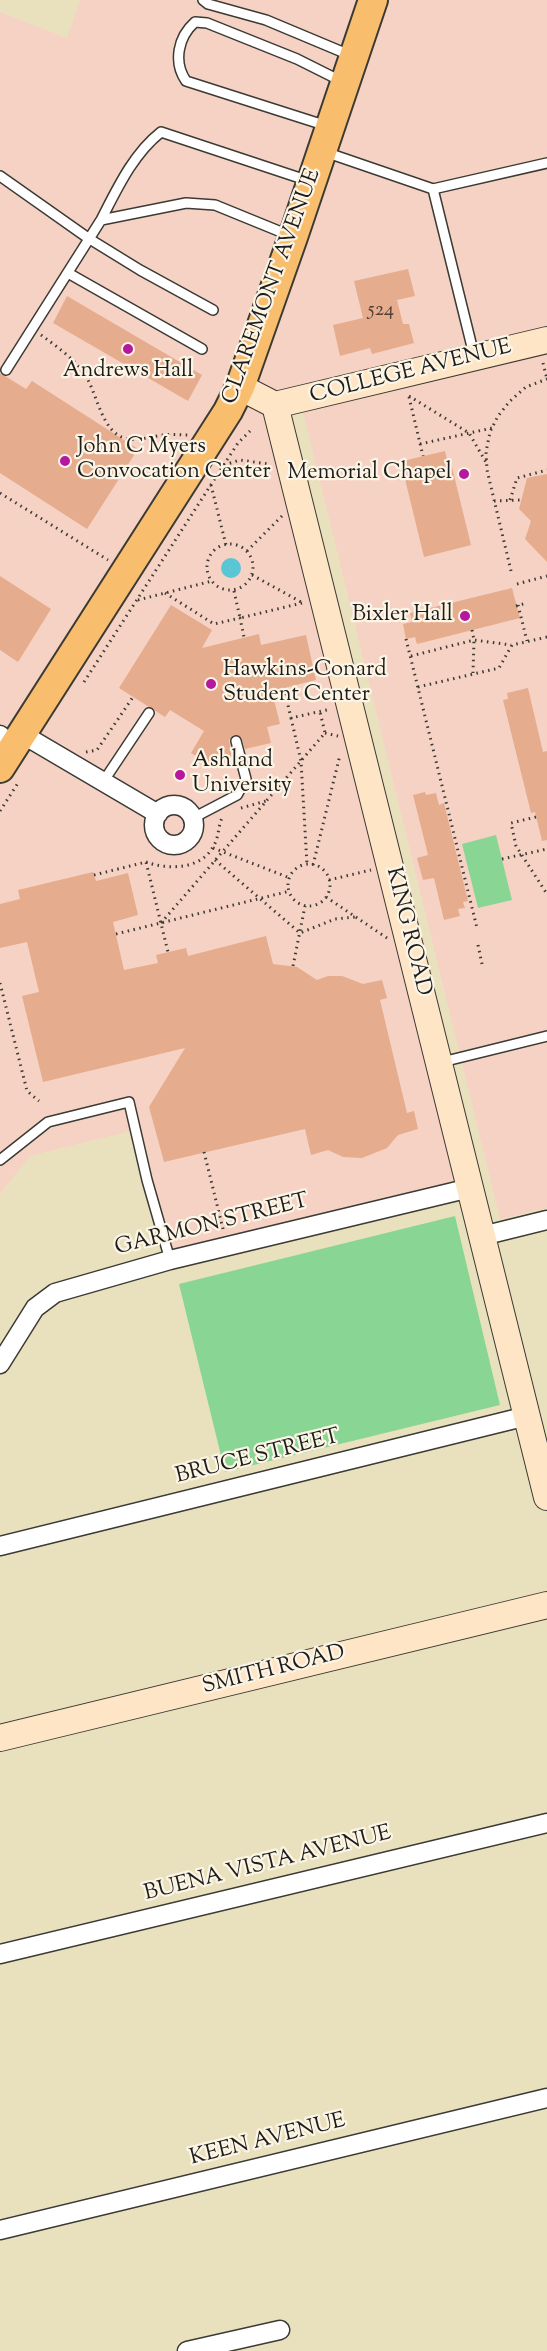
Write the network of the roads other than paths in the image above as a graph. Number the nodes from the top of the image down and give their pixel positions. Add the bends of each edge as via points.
1 (203, 0) edge
2 (373, 0) edge
3 (349, 70) junction
4 (326, 139) junction
5 (547, 164) edge
6 (0, 176) edge
7 (311, 182) junction
8 (433, 189) junction
9 (101, 220) junction
10 (293, 237) junction
11 (88, 238) junction
12 (68, 273) junction
13 (213, 310) dead end
14 (202, 349) dead end
15 (545, 351) edge
16 (475, 357) junction
17 (6, 370) dead end
18 (240, 387) junction
19 (275, 405) junction
20 (149, 713) dead end
21 (236, 741) dead end
22 (11, 753) edge
23 (103, 782) junction
24 (158, 814) junction
25 (193, 818) junction
26 (547, 1036) edge
27 (439, 1063) junction
28 (0, 1160) edge
29 (470, 1188) junction
30 (547, 1220) edge
31 (482, 1236) junction
32 (170, 1260) junction
33 (0, 1364) edge
34 (527, 1416) junction
35 (545, 1483) edge
36 (0, 1546) edge
37 (547, 1605) edge
38 (0, 1738) edge
39 (547, 1823) edge
40 (0, 1954) edge
41 (547, 2098) edge
42 (0, 2230) edge
43 (280, 2330) dead end
44 (187, 2351) edge

1 - 3 lane via 266,20
2 - 3 main road, CLAREMONT AVENUE
3 - 4 main road, CLAREMONT AVENUE
3 - 4 lane via 297,59 207,23 195,22 182,40 178,66 186,81
4 - 7 main road, CLAREMONT AVENUE
4 - 8 lane
5 - 8 lane
6 - 11 lane
7 - 9 lane via 161,132 134,162
7 - 10 main road, CLAREMONT AVENUE
8 - 16 lane
9 - 10 lane via 199,203 215,205
9 - 11 lane
10 - 18 main road, CLAREMONT AVENUE
11 - 12 lane
11 - 13 lane
12 - 14 lane
12 - 17 lane
15 - 16 street, COLLEGE AVENUE
16 - 19 street, COLLEGE AVENUE
18 - 19 street
18 - 22 main road, CLAREMONT AVENUE via 215,436
19 - 27 street, KING ROAD
20 - 23 lane
21 - 25 lane via 246,779 237,795
22 - 23 street
23 - 24 street
24 - 25 street via 178,806
24 - 25 street via 154,824 157,836 174,846 190,837 195,825
26 - 27 lane
27 - 29 street, KING ROAD
28 - 32 lane via 48,1122 129,1102
29 - 31 street, KING ROAD
29 - 32 street, GARMON STREET
30 - 31 street
31 - 34 street, KING ROAD
32 - 33 street, GARMON STREET via 55,1293 35,1308
34 - 35 street, KING ROAD
34 - 36 street, BRUCE STREET
37 - 38 street, SMITH ROAD
39 - 40 street, BUENA VISTA AVENUE
41 - 42 street, KEEN AVENUE
43 - 44 street

